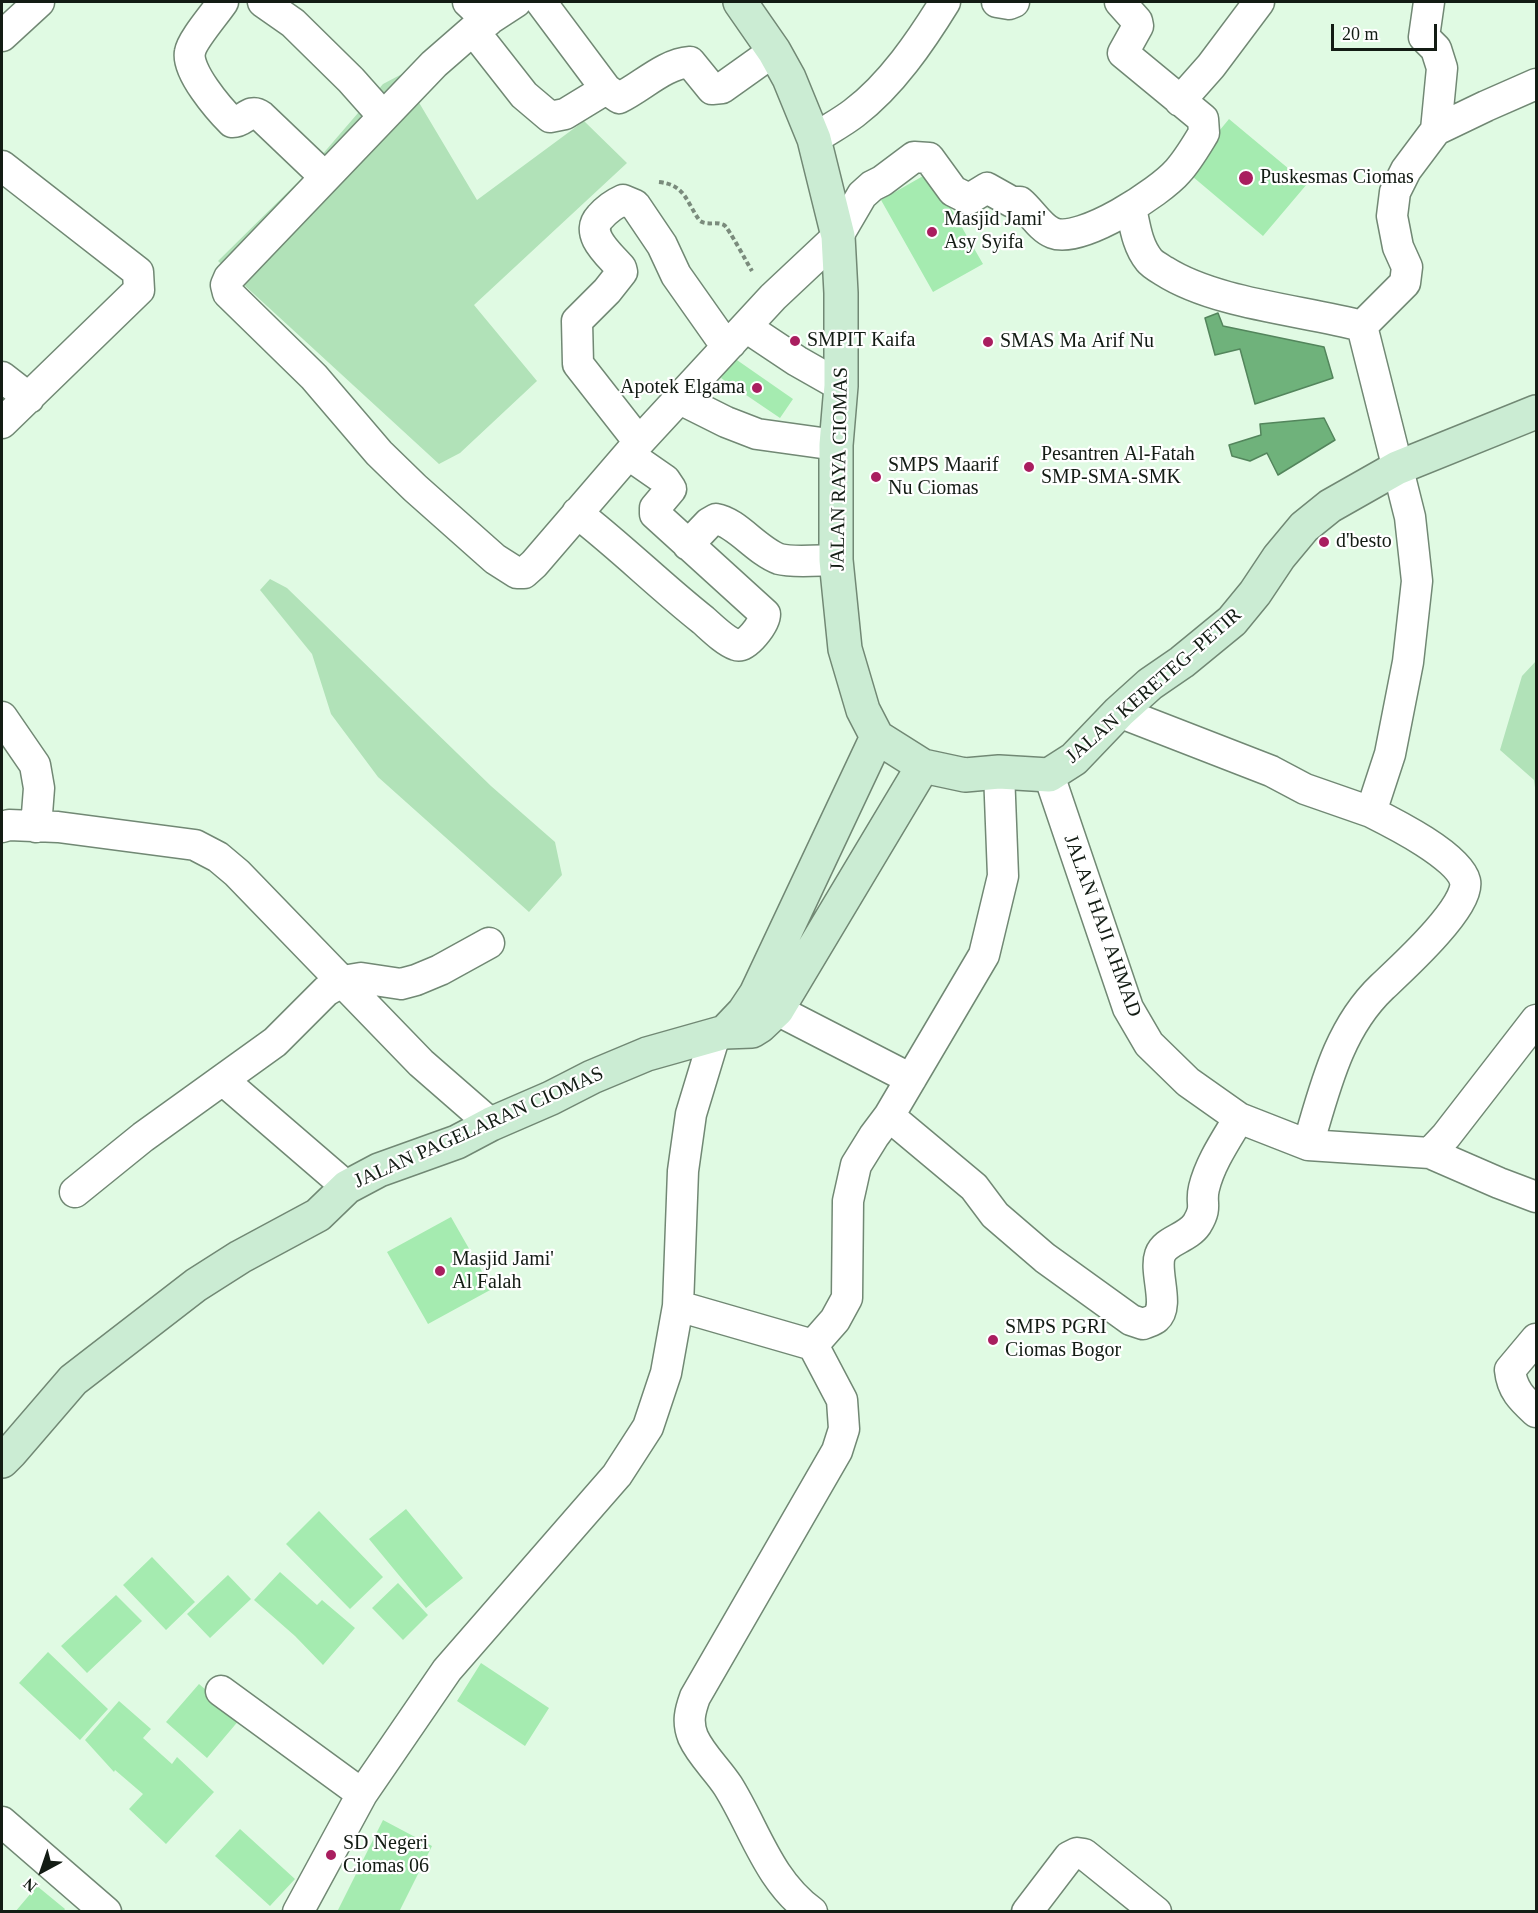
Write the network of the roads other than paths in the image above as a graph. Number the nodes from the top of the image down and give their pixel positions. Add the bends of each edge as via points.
1 (39, 2) edge
2 (223, 2) edge
3 (263, 2) edge
4 (516, 2) edge
5 (541, 2) edge
6 (740, 2) edge
7 (945, 2) edge
8 (997, 2) edge
9 (1014, 2) edge
10 (1120, 2) edge
11 (1259, 2) edge
12 (1429, 2) edge
13 (476, 18) edge
14 (2, 36) edge
15 (774, 51) junction
16 (1536, 84) edge
17 (606, 89) junction
18 (1180, 101) junction
19 (383, 116) junction
20 (1436, 130) junction
21 (814, 139) junction
22 (2, 166) edge
23 (325, 177) junction
24 (1131, 208) junction
25 (838, 236) junction
26 (1362, 326) junction
27 (738, 335) junction
28 (2, 377) edge
29 (841, 386) junction
30 (29, 398) junction
31 (680, 399) junction
32 (1536, 412) edge
33 (2, 423) edge
34 (836, 445) junction
35 (634, 448) junction
36 (1397, 468) junction
37 (577, 513) junction
38 (688, 545) junction
39 (836, 560) junction
40 (1119, 712) junction
41 (2, 717) edge
42 (877, 737) junction
43 (923, 766) junction
44 (999, 772) junction
45 (1049, 775) junction
46 (1371, 812) junction
47 (2, 827) edge
48 (36, 827) junction
49 (489, 943) dead end
50 (343, 981) junction
51 (777, 1010) junction
52 (1536, 1020) edge
53 (720, 1034) junction
54 (911, 1079) junction
55 (224, 1081) junction
56 (889, 1116) junction
57 (1239, 1118) junction
58 (491, 1124) junction
59 (1308, 1145) junction
60 (1430, 1152) junction
61 (347, 1187) junction
62 (75, 1192) dead end
63 (1536, 1197) edge
64 (678, 1306) junction
65 (1536, 1339) edge
66 (813, 1345) junction
67 (1536, 1412) edge
68 (2, 1461) edge
69 (221, 1691) dead end
70 (362, 1794) junction
71 (2, 1822) edge
72 (106, 1911) edge
73 (298, 1911) edge
74 (812, 1911) edge
75 (1027, 1911) edge
76 (1156, 1911) edge

1 - 14 street
2 - 23 street via 190,51 189,58 206,94 232,122 256,112
3 - 19 street via 293,23
4 - 13 street
5 - 17 street
6 - 15 main road, JALAN RAYA CIOMAS
7 - 21 street via 919,44 872,96 855,113
8 - 9 street
10 - 18 street via 1138,26 1123,53
11 - 18 street
12 - 20 street via 1424,37 1436,49 1442,68
13 - 17 street via 524,95 550,117 565,114
13 - 19 street
15 - 17 street via 722,88 712,89 690,62 683,62 619,98
15 - 21 main road, JALAN RAYA CIOMAS
16 - 20 street
18 - 24 street via 1203,119 1204,133 1178,171
19 - 23 street
20 - 26 street via 1395,192 1392,216 1407,267 1405,283
21 - 25 main road, JALAN RAYA CIOMAS
22 - 30 street via 138,272 139,290
23 - 37 street via 229,278 228,293 314,377 415,488 495,559 517,573 524,573 534,564
24 - 25 street via 1091,228 1055,234 1020,202 1012,202 987,188 969,199 953,191 929,158 914,157 862,195
24 - 26 street via 1139,243 1149,261 1177,279 1231,297
25 - 27 street
25 - 29 main road, JALAN RAYA CIOMAS
26 - 36 street
27 - 29 street
27 - 31 street
27 - 35 street via 719,336 676,275 662,245 635,205 624,200 607,209 594,231 622,272 578,321 578,364
28 - 30 street
29 - 34 main road, JALAN RAYA CIOMAS
30 - 33 street
31 - 34 street via 757,434
31 - 35 street
32 - 36 main road, JALAN KERETEG–PETIR
34 - 39 main road, JALAN RAYA CIOMAS
35 - 37 street
35 - 38 street via 671,489 655,508 655,514
36 - 40 main road, JALAN KERETEG–PETIR via 1330,506 1304,527 1232,621
36 - 46 street via 1410,517 1417,581 1408,662 1390,754
37 - 38 street via 676,599 741,646 765,620 765,614
38 - 39 street via 709,523 720,519 781,560
39 - 42 main road, JALAN RAYA CIOMAS via 845,649 863,710
40 - 45 main road, JALAN KERETEG–PETIR via 1074,759
40 - 46 street
41 - 48 street via 36,765
42 - 43 main road
42 - 53 main road via 756,994 744,1012
43 - 44 main road, JALAN KERETEG–PETIR via 965,775
43 - 51 main road
44 - 45 main road, JALAN KERETEG–PETIR
44 - 54 street via 1003,876 984,955
45 - 57 street, JALAN HAJI AHMAD via 1128,1008 1149,1044 1188,1082
46 - 59 street via 1413,833 1445,858 1461,874 1464,891 1437,932 1357,1015 1329,1075
47 - 48 street
48 - 50 street via 195,845 218,856
49 - 50 street via 416,980 400,984 360,978
50 - 55 street via 326,991 275,1042
50 - 58 street via 421,1063
51 - 53 main road via 752,1031
51 - 54 street
52 - 60 street
53 - 58 main road, JALAN PAGELARAN CIOMAS via 647,1054
53 - 64 street via 691,1114 683,1171
54 - 56 street
55 - 61 street
55 - 62 street via 143,1137
56 - 57 street via 974,1187 995,1215 1045,1258 1131,1320 1143,1324 1156,1318 1162,1307 1160,1253 1196,1226 1204,1212 1204,1189 1220,1149
56 - 66 street via 856,1165 848,1201 847,1298 835,1320
57 - 59 street, JALAN HAJI AHMAD
58 - 61 main road, JALAN PAGELARAN CIOMAS
59 - 60 street, JALAN HAJI AHMAD
60 - 63 street, JALAN HAJI AHMAD
61 - 68 main road, JALAN PAGELARAN CIOMAS via 318,1215 196,1286 74,1380
64 - 66 street
64 - 70 street via 666,1373 642,1437 616,1475 447,1670
65 - 67 street via 1510,1370 1519,1396
66 - 74 street via 842,1400 844,1429 837,1451 689,1712 694,1738 728,1785 778,1879
69 - 70 street
70 - 73 street
71 - 72 street
75 - 76 street via 1069,1857 1077,1853 1084,1854

